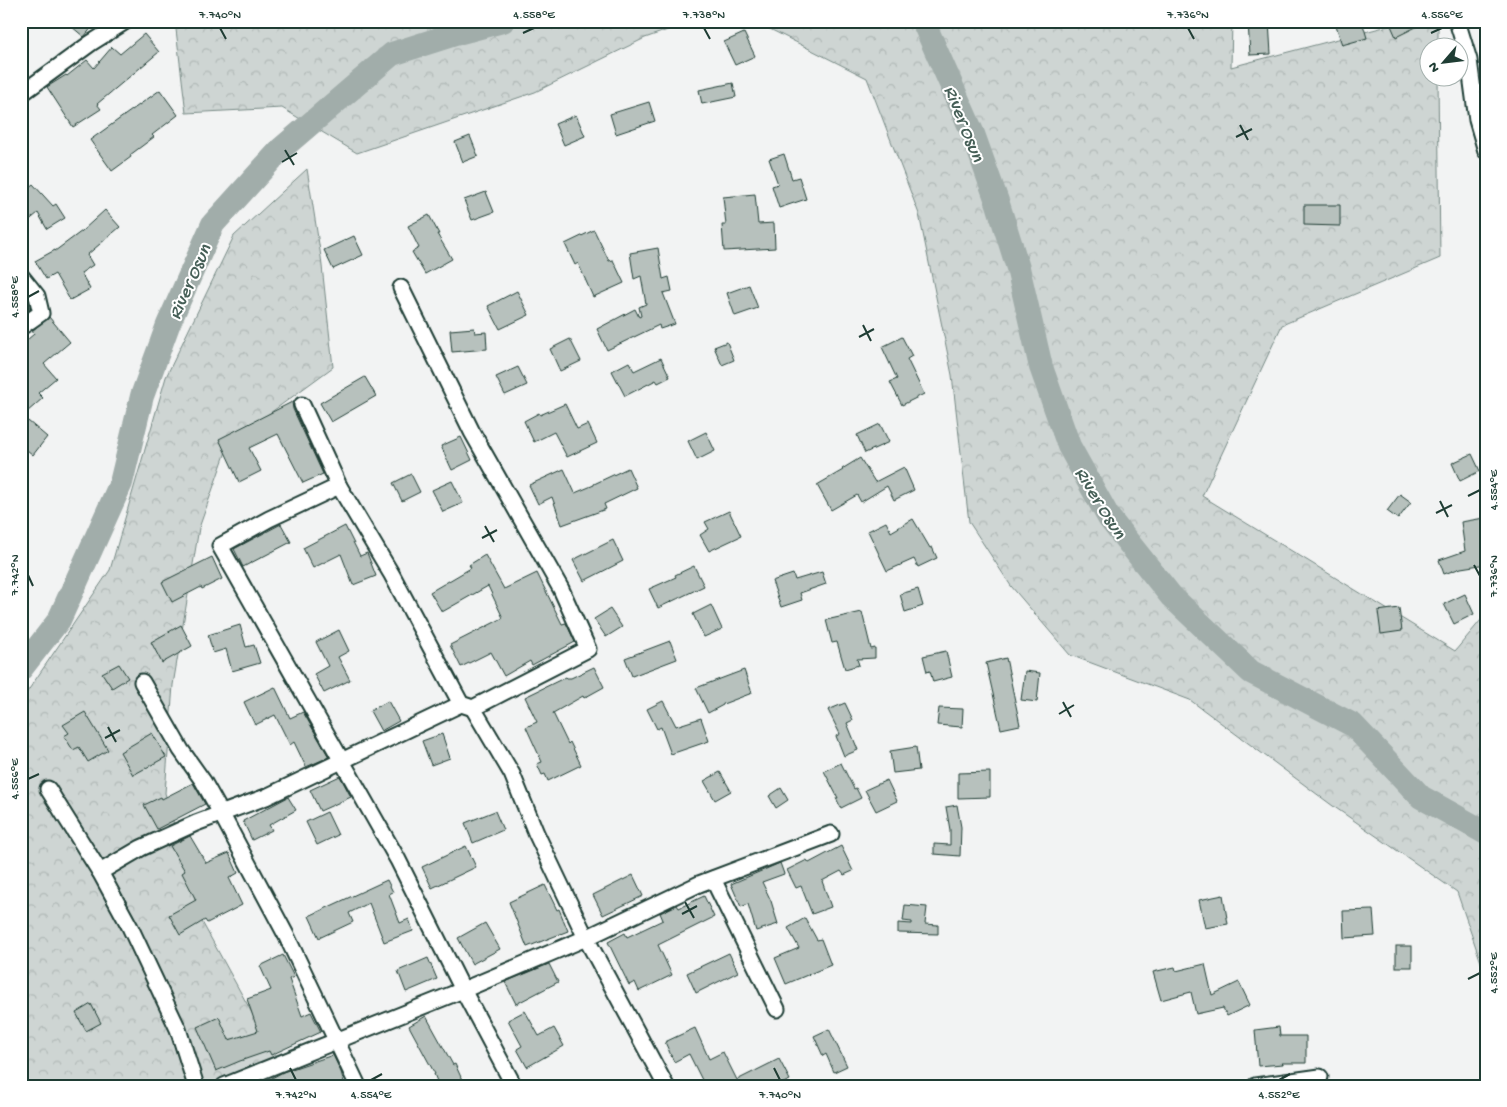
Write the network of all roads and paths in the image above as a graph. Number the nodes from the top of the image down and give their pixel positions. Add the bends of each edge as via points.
1 (126, 21) edge
2 (1457, 21) edge
3 (21, 94) edge
4 (1486, 151) edge
5 (21, 276) edge
6 (401, 288) dead end
7 (21, 327) edge
8 (302, 405) dead end
9 (339, 486) junction
10 (142, 682) dead end
11 (467, 706) junction
12 (342, 761) junction
13 (48, 789) dead end
14 (222, 815) junction
15 (831, 834) dead end
16 (100, 872) junction
17 (713, 879) junction
18 (586, 938) junction
19 (463, 990) junction
20 (777, 1009) dead end
21 (335, 1040) junction
22 (1320, 1077) dead end
23 (196, 1086) edge
24 (224, 1086) edge
25 (358, 1086) edge
26 (514, 1086) edge
27 (666, 1086) edge
28 (1255, 1086) edge

1 - 3 street
2 - 4 street via 1469,60 1477,120
5 - 7 street via 37,296 41,313
6 - 11 street via 472,432 561,589 588,650
8 - 9 street
9 - 11 street
9 - 12 street via 269,518 220,546
10 - 14 street
11 - 12 street
11 - 18 street via 512,774
12 - 14 street
12 - 19 street via 398,860
13 - 16 street
14 - 16 street via 141,848
14 - 21 street via 286,935
15 - 17 street
16 - 23 street via 178,1029
17 - 18 street
17 - 20 street
18 - 19 street
18 - 27 street
19 - 21 street
19 - 26 street
21 - 24 street
21 - 25 street
22 - 28 street

